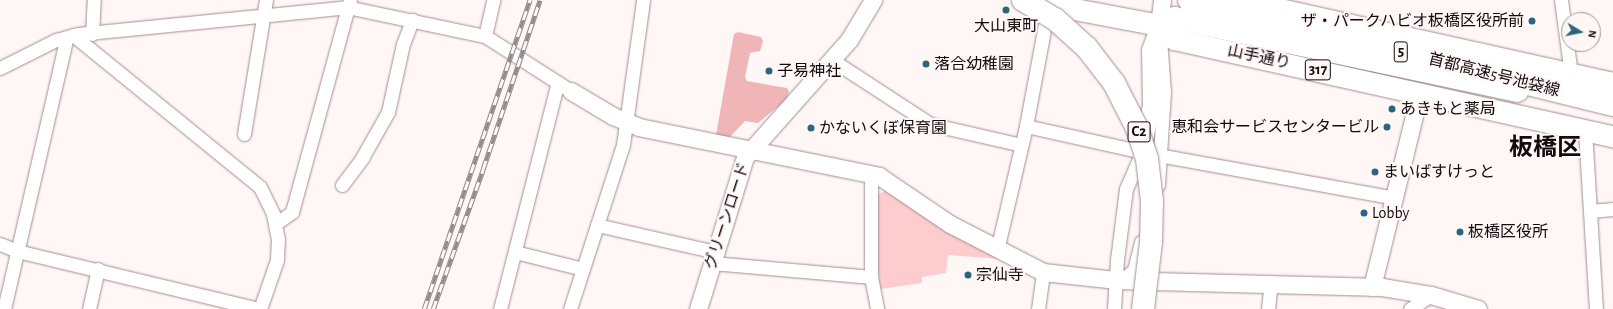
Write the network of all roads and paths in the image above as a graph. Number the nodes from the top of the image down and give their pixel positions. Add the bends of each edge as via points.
1 (94, 0) edge
2 (266, 0) edge
3 (493, 0) edge
4 (643, 0) edge
5 (873, 0) edge
6 (1023, 0) edge
7 (1026, 0) edge
8 (1162, 0) edge
9 (1189, 0) edge
10 (1205, 0) edge
11 (1239, 0) edge
12 (1561, 0) edge
13 (1040, 2) edge
14 (348, 3) edge
15 (264, 15) junction
16 (412, 20) junction
17 (1160, 25) junction
18 (92, 34) junction
19 (70, 36) junction
20 (485, 36) junction
21 (832, 60) junction
22 (0, 68) edge
23 (1571, 74) junction
24 (1424, 83) junction
25 (1613, 83) edge
26 (564, 86) junction
27 (1613, 101) edge
28 (1613, 105) edge
29 (1613, 111) edge
30 (626, 122) junction
31 (1026, 126) junction
32 (1585, 130) junction
33 (244, 134) dead end
34 (1613, 136) edge
35 (1022, 145) junction
36 (751, 149) junction
37 (1142, 152) junction
38 (1161, 155) junction
39 (871, 174) junction
40 (1158, 176) junction
41 (342, 185) dead end
42 (1394, 198) junction
43 (1613, 209) edge
44 (1590, 211) junction
45 (275, 224) junction
46 (597, 225) junction
47 (0, 244) edge
48 (997, 250) junction
49 (17, 251) junction
50 (515, 252) junction
51 (714, 258) junction
52 (98, 269) junction
53 (583, 269) junction
54 (1043, 272) junction
55 (871, 277) junction
56 (1155, 279) junction
57 (1115, 280) junction
58 (1271, 282) junction
59 (1372, 287) junction
60 (1431, 295) junction
61 (574, 308) edge
62 (4, 309) edge
63 (89, 309) edge
64 (260, 309) edge
65 (500, 309) edge
66 (698, 309) edge
67 (876, 309) edge
68 (1038, 309) edge
69 (1114, 309) edge
70 (1143, 309) edge
71 (1151, 309) edge
72 (1268, 309) edge
73 (1410, 309) edge
74 (1478, 309) edge
75 (1596, 309) edge

1 - 18 street
2 - 15 street
3 - 20 street
4 - 30 street
5 - 21 street, グリーンロード via 849,40
6 - 70 highway, C2, bridge via 1055,19 1087,48 1114,83 1137,128 1147,160 1152,201 1151,242
7 - 13 main road
8 - 17 street
9 - 28 highway, 首都高速5号池袋線 / 5
10 - 27 highway, 首都高速5号池袋線 / 5
11 - 23 main road
12 - 23 street
13 - 17 main road
13 - 31 street
13 - 71 highway, C2, bridge via 1098,56 1126,95 1141,127 1154,173 1156,200
14 - 15 street
14 - 16 street
14 - 45 street via 292,212
15 - 18 street
15 - 33 street
16 - 20 street
16 - 41 street via 403,44 388,112 366,152
17 - 24 highway via 1175,18
17 - 37 street via 1150,50 1151,105
17 - 38 street via 1164,92
18 - 19 street
19 - 22 street via 56,40
19 - 45 street via 252,178 267,198
19 - 49 street
20 - 26 street
21 - 35 street via 930,124
21 - 36 street, グリーンロード
23 - 25 main road
24 - 29 highway
24 - 32 main road
24 - 42 street
26 - 30 street
26 - 50 street
30 - 36 street via 639,127
30 - 46 street via 623,145
31 - 35 street
31 - 37 street
32 - 34 main road
32 - 44 street
35 - 48 street
36 - 39 street
36 - 51 street, グリーンロード via 745,157
37 - 38 street
37 - 57 street via 1126,189
38 - 40 street
38 - 42 street
39 - 48 street via 879,176 950,224
39 - 55 street
40 - 56 street via 1159,235
40 - 57 street via 1147,193 1134,270 1128,276
42 - 59 street
43 - 44 street
44 - 75 street
45 - 64 street via 277,260
46 - 51 street
46 - 53 street
47 - 49 street
48 - 54 street
49 - 52 street
49 - 62 street
50 - 53 street
50 - 65 street
51 - 55 street
51 - 66 street, グリーンロード
52 - 63 street
52 - 64 street
53 - 61 street
54 - 57 street
54 - 68 street
55 - 67 street
56 - 57 street
56 - 58 street
56 - 71 street
57 - 69 street
58 - 59 street
58 - 72 street
59 - 60 street
60 - 73 street
60 - 74 street

